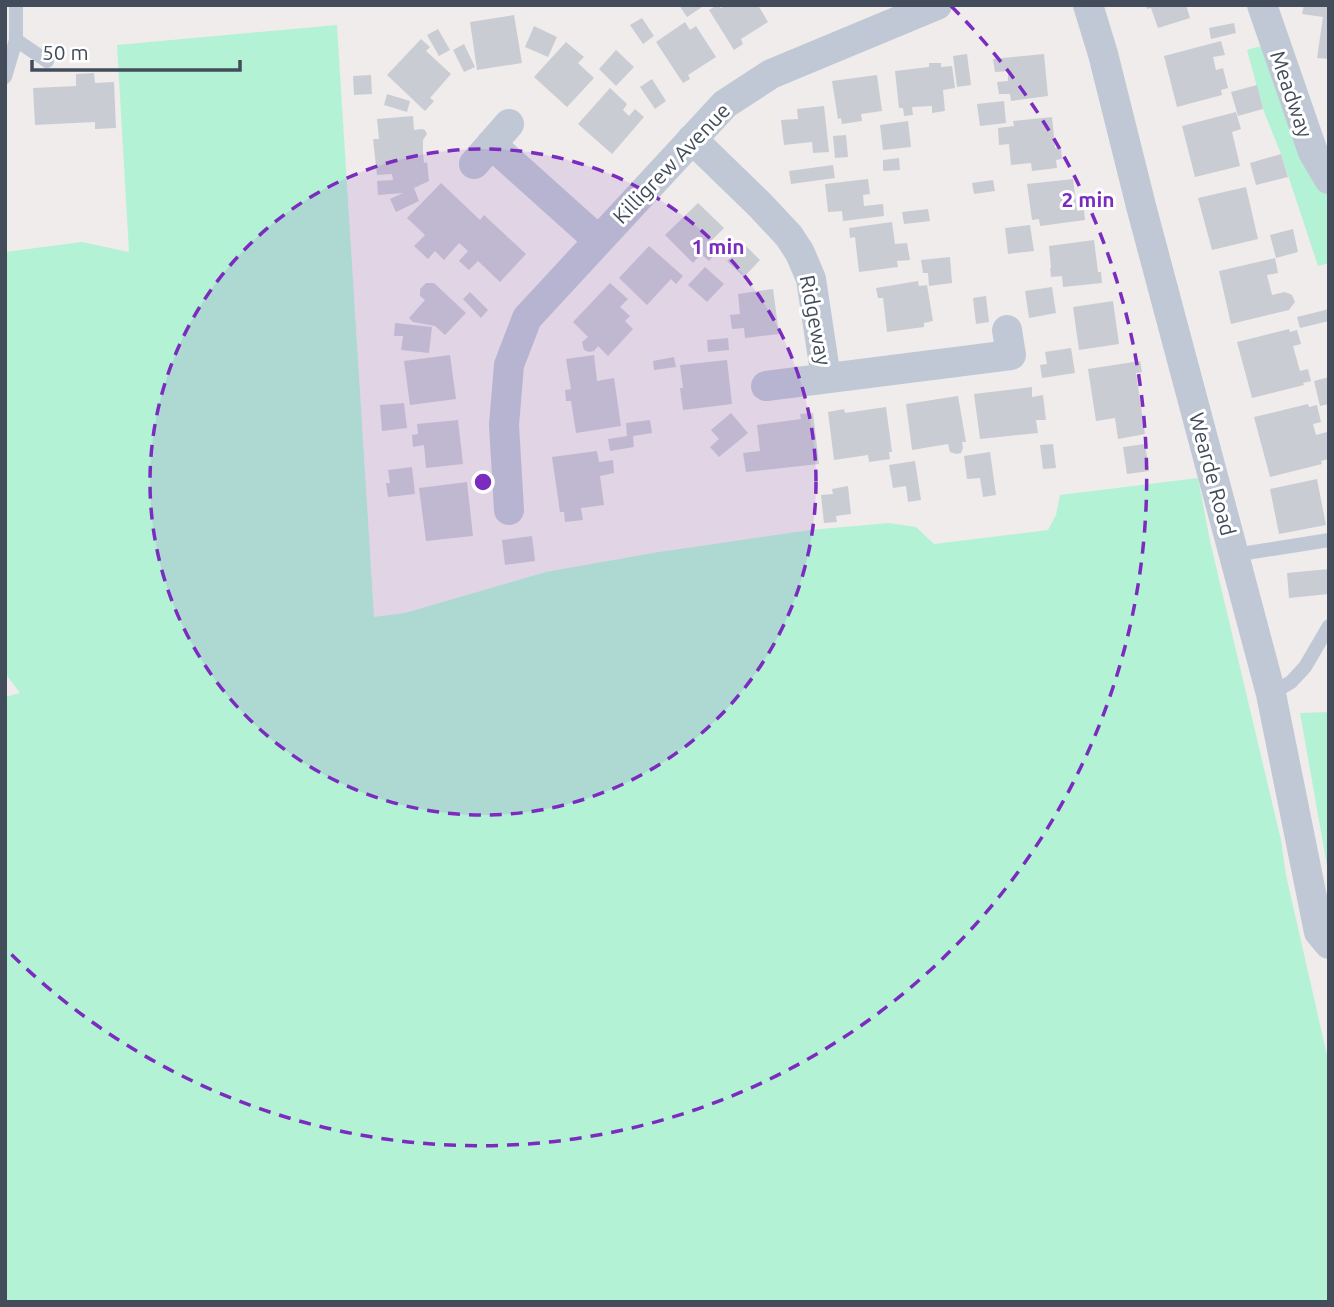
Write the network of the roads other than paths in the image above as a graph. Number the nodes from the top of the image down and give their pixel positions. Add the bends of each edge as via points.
1 (16, 5) edge
2 (937, 5) edge
3 (1088, 5) edge
4 (1262, 5) edge
5 (16, 40) junction
6 (47, 61) dead end
7 (5, 77) edge
8 (692, 139) junction
9 (491, 144) dead end
10 (1329, 179) edge
11 (598, 240) junction
12 (1007, 330) dead end
13 (826, 378) junction
14 (766, 386) dead end
15 (509, 510) dead end
16 (1329, 540) edge
17 (1234, 555) junction
18 (1329, 625) edge
19 (1271, 694) junction
20 (1329, 944) edge

1 - 5 lane
2 - 8 street, Killigrew Avenue via 771,74 724,104
3 - 17 street, Wearde Road
4 - 10 street, Meadway via 1312,152
5 - 6 lane
5 - 7 lane
8 - 11 street, Killigrew Avenue
8 - 13 street, Ridgeway via 760,205 800,253 811,279
9 - 11 street, Killigrew Avenue
11 - 15 street, Killigrew Avenue via 527,318 509,365 504,425
12 - 13 street, Ridgeway via 1011,355
13 - 14 street, Ridgeway
16 - 17 lane
17 - 19 street, Wearde Road
18 - 19 lane via 1306,667
19 - 20 street, Wearde Road via 1319,932

